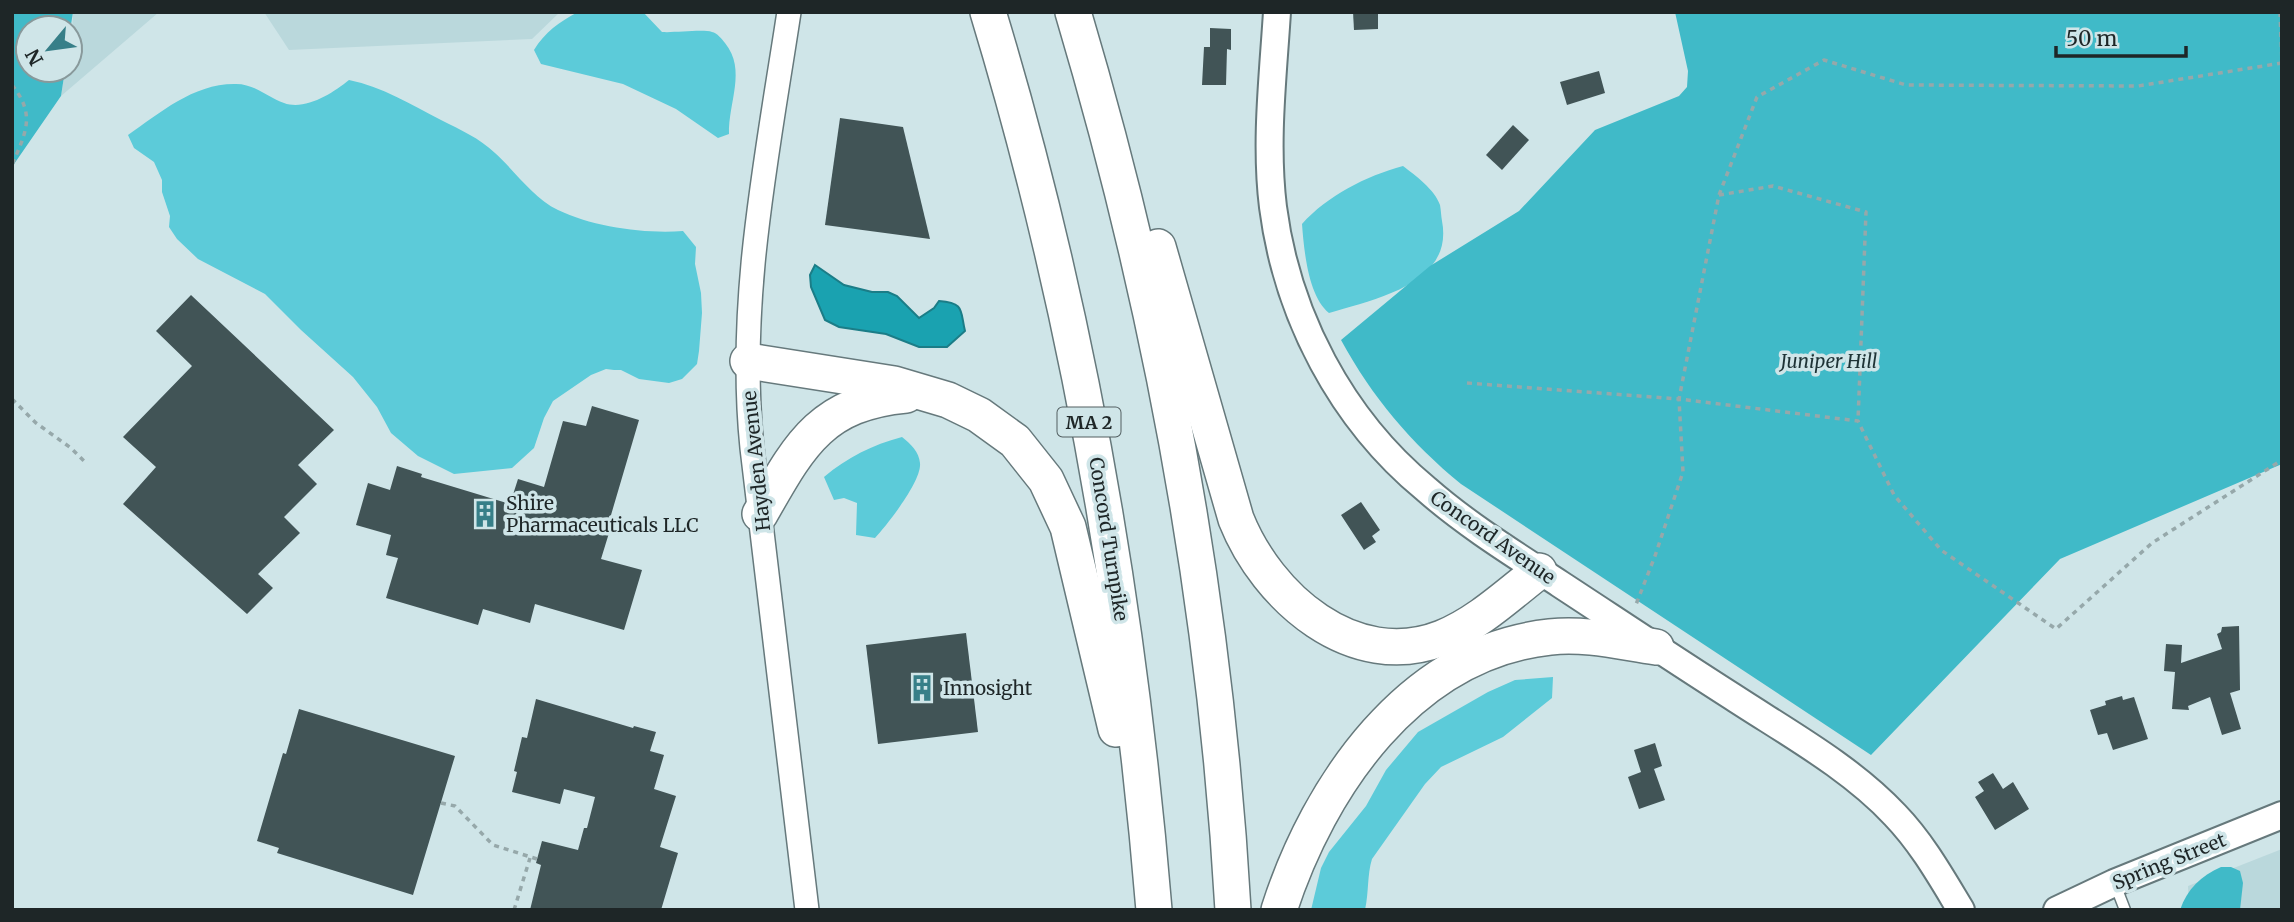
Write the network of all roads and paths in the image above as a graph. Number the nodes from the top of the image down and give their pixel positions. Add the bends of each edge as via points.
1 (789, 12) edge
2 (988, 12) edge
3 (1073, 12) edge
4 (1277, 12) edge
5 (2280, 12) edge
6 (2282, 63) edge
7 (12, 85) edge
8 (1100, 105) junction
9 (12, 165) edge
10 (1719, 195) junction
11 (748, 361) junction
12 (1467, 383) dead end
13 (920, 393) junction
14 (12, 399) edge
15 (1679, 399) junction
16 (1858, 421) junction
17 (2282, 460) edge
18 (84, 461) dead end
19 (760, 514) junction
20 (1539, 570) junction
21 (1626, 628) junction
22 (1656, 647) junction
23 (441, 803) dead end
24 (2282, 815) edge
25 (1149, 840) junction
26 (531, 858) junction
27 (537, 859) dead end
28 (2114, 883) junction
29 (514, 910) edge
30 (807, 910) edge
31 (1154, 910) edge
32 (1233, 910) edge
33 (1279, 910) edge
34 (1961, 910) edge
35 (2057, 910) edge
36 (2125, 910) edge

1 - 11 street, Hayden Avenue via 756,228
2 - 25 highway, Concord Turnpike / MA 2 via 1052,247 1091,429 1129,665
3 - 8 highway
4 - 20 main road, Concord Avenue via 1270,144 1273,204 1287,275 1312,340 1353,410 1401,467 1452,510
5 - 6 path
6 - 10 path via 2138,86 1906,85 1824,60 1757,97
7 - 9 path via 26,104 23,139
8 - 20 highway via 1142,189 1236,519 1256,559 1279,590 1345,636 1376,645 1408,646 1440,639 1467,625
8 - 32 highway via 1150,310 1191,530 1217,718
10 - 15 path
10 - 16 path via 1773,186 1866,212
11 - 13 highway via 894,384
11 - 19 street, Hayden Avenue
12 - 15 path
13 - 19 highway via 869,401 826,422 795,455
13 - 25 highway via 958,404 999,428 1029,456 1052,489 1071,537 1120,749
14 - 18 path
15 - 16 path
15 - 21 path via 1684,472
16 - 17 path via 1894,495 1941,550 2056,629 2152,543
19 - 30 street, Hayden Avenue
20 - 21 main road, Concord Avenue
21 - 22 main road, Concord Avenue
22 - 33 highway via 1582,636 1537,638 1489,652 1433,681 1392,717 1340,783 1305,845
22 - 34 main road, Concord Avenue via 1865,787 1914,837
23 - 26 path via 455,806 493,845
24 - 28 main road, Spring Street
25 - 31 highway, Concord Turnpike / MA 2
26 - 27 path
26 - 29 path
28 - 35 main road, Spring Street
28 - 36 lane

